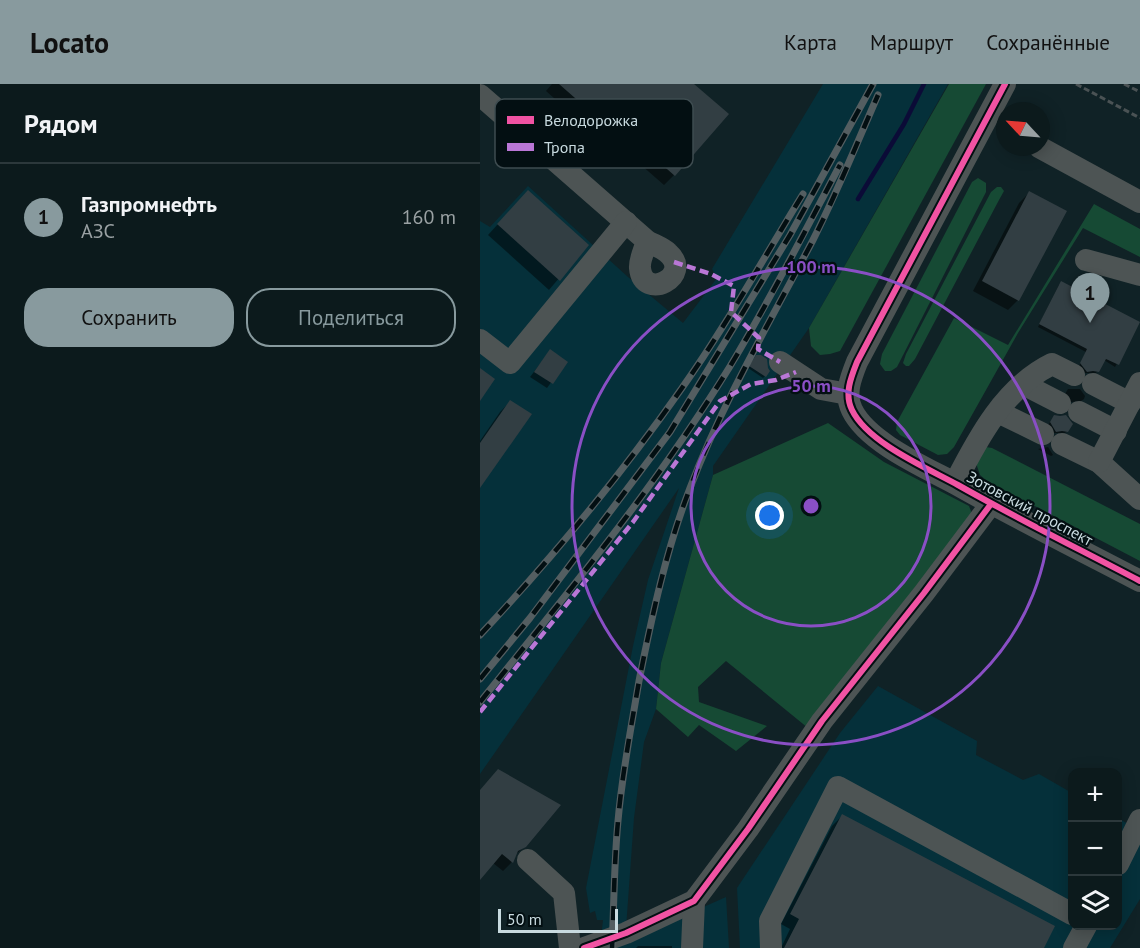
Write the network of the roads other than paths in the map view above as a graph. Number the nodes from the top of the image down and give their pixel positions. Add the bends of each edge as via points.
1 (1005, 84) edge
2 (480, 95) edge
3 (1001, 102) edge
4 (495, 108) edge
5 (996, 124) edge
6 (1050, 153) edge
7 (564, 168) edge
8 (1140, 201) edge
9 (626, 222) junction
10 (647, 241) dead end
11 (1086, 260) dead end
12 (1140, 275) edge
13 (480, 340) edge
14 (780, 362) dead end
15 (1023, 384) junction
16 (1135, 393) edge
17 (848, 394) junction
18 (998, 412) junction
19 (1116, 431) junction
20 (1100, 462) junction
21 (955, 483) junction
22 (1140, 499) edge
23 (991, 504) junction
24 (1140, 581) edge
25 (1140, 820) edge
26 (1122, 856) edge
27 (528, 860) dead end
28 (694, 901) junction
29 (1068, 912) edge
30 (1084, 930) edge
31 (570, 948) edge
32 (584, 948) edge
33 (692, 948) edge
34 (771, 948) edge
35 (1074, 948) edge

1 - 3 street
2 - 4 street
5 - 17 street via 857,362
6 - 8 street
7 - 9 street
9 - 10 street
9 - 13 street via 510,363
11 - 12 street
14 - 17 street via 821,389
15 - 16 street via 1035,372 1052,364 1084,380
15 - 18 street
15 - 19 street
16 - 19 street
17 - 21 street, Зотовский проспект via 851,409 861,424 907,458
18 - 20 street
18 - 21 street
19 - 20 street
20 - 22 street
21 - 23 street, Зотовский проспект
23 - 24 street, Зотовский проспект
23 - 28 street via 822,721
25 - 26 street
27 - 31 street via 564,893
28 - 32 street
28 - 33 street
29 - 34 street via 838,787 770,921
30 - 35 street

